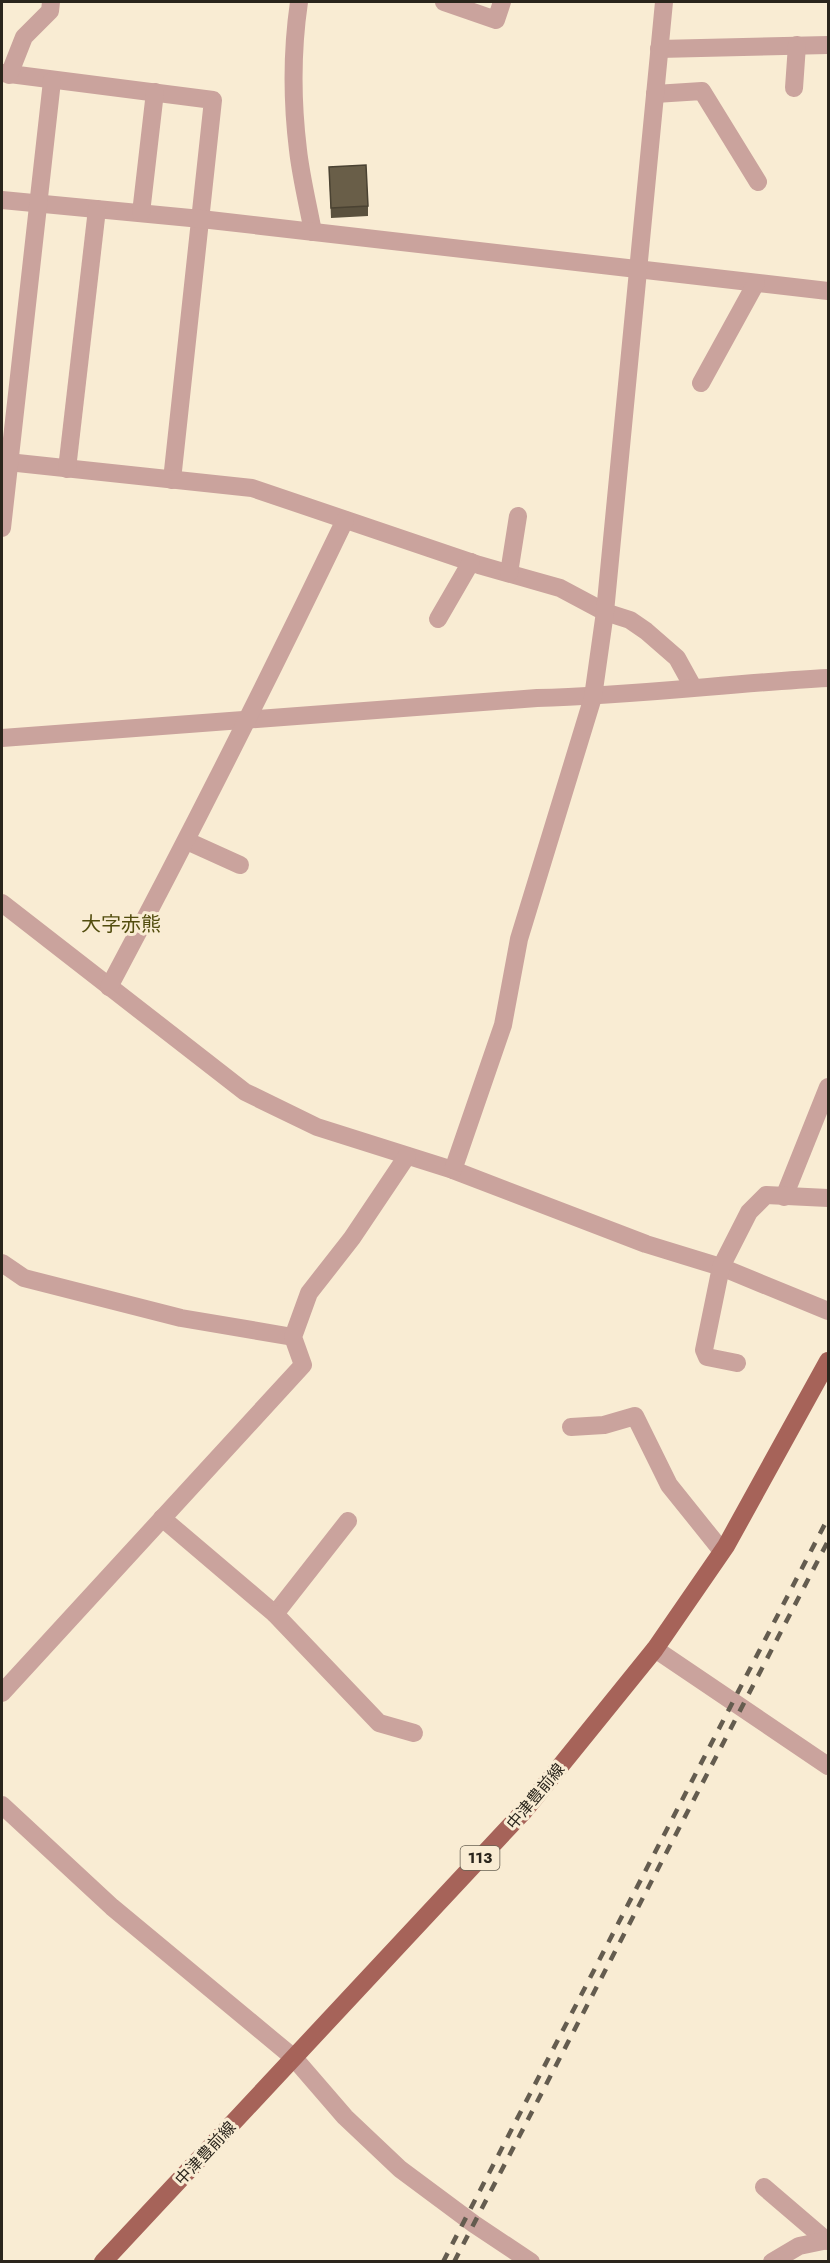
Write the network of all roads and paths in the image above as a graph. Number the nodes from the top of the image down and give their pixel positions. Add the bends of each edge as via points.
1 (51, 2) edge
2 (299, 2) edge
3 (444, 2) edge
4 (502, 2) edge
5 (664, 2) edge
6 (796, 45) junction
7 (828, 45) edge
8 (659, 49) junction
9 (5, 74) edge
10 (52, 81) junction
11 (794, 88) dead end
12 (155, 92) junction
13 (655, 94) junction
14 (758, 182) dead end
15 (2, 200) edge
16 (39, 204) junction
17 (97, 209) junction
18 (141, 213) junction
19 (201, 219) junction
20 (313, 232) junction
21 (638, 270) junction
22 (756, 283) junction
23 (828, 291) edge
24 (10, 368) edge
25 (701, 383) dead end
26 (8, 462) junction
27 (67, 469) junction
28 (172, 480) junction
29 (518, 516) dead end
30 (345, 520) junction
31 (2, 528) edge
32 (471, 562) junction
33 (509, 573) junction
34 (605, 612) junction
35 (438, 620) dead end
36 (828, 678) edge
37 (693, 687) junction
38 (593, 697) junction
39 (247, 721) junction
40 (2, 738) edge
41 (187, 841) junction
42 (240, 865) dead end
43 (2, 903) edge
44 (108, 987) junction
45 (828, 1087) edge
46 (407, 1156) junction
47 (453, 1170) junction
48 (784, 1197) junction
49 (828, 1197) edge
50 (2, 1263) edge
51 (721, 1267) junction
52 (828, 1311) edge
53 (293, 1337) junction
54 (828, 1361) edge
55 (737, 1363) dead end
56 (571, 1427) dead end
57 (162, 1518) junction
58 (348, 1521) dead end
59 (723, 1551) junction
60 (275, 1614) junction
61 (655, 1649) junction
62 (2, 1693) edge
63 (414, 1733) dead end
64 (828, 1766) edge
65 (2, 1806) edge
66 (294, 2058) junction
67 (764, 2187) dead end
68 (828, 2240) edge
69 (103, 2262) edge
70 (531, 2262) edge
71 (772, 2262) edge

1 - 9 street via 50,11 24,38
2 - 20 street via 294,67 297,141
3 - 4 street via 496,20
5 - 8 street
6 - 7 street
6 - 8 street
6 - 11 street
8 - 13 street
9 - 10 street
10 - 12 street
10 - 16 street
12 - 18 street
12 - 19 street via 213,100
13 - 14 street via 702,91
13 - 21 street
15 - 16 street
16 - 17 street
16 - 24 street
17 - 18 street
17 - 27 street
18 - 19 street
19 - 20 street
19 - 28 street
20 - 21 street
21 - 22 street
21 - 34 street
22 - 23 street
22 - 25 street
24 - 26 street
26 - 27 street
26 - 31 street
27 - 28 street
28 - 30 street via 252,488
29 - 33 street
30 - 32 street
30 - 39 street
32 - 33 street
32 - 35 street
33 - 34 street via 560,588
34 - 37 street via 630,620 663,644 677,658
34 - 38 street
36 - 37 street
37 - 38 street
38 - 39 street
38 - 47 street via 519,939 503,1025
39 - 40 street
39 - 41 street
41 - 42 street
41 - 44 street
43 - 44 street
44 - 46 street via 245,1092 317,1127
45 - 48 street
46 - 47 street
46 - 53 street via 309,1293
47 - 51 street via 646,1244
48 - 49 street
48 - 51 street via 766,1195 749,1212
50 - 53 street via 24,1278 181,1318
51 - 52 street
51 - 55 street via 704,1350 707,1357
53 - 57 street via 303,1365
54 - 59 main road, 中津豊前線 / 113
56 - 59 street via 604,1425 635,1416 669,1485
57 - 60 street
57 - 62 street
58 - 60 street
59 - 61 main road, 中津豊前線 / 113
60 - 63 street via 379,1723
61 - 64 street
61 - 66 main road, 中津豊前線 / 113 via 524,1811
65 - 66 street via 112,1908
66 - 69 main road, 中津豊前線 / 113
66 - 70 street via 345,2117 400,2169
67 - 68 street
68 - 71 street via 799,2246

